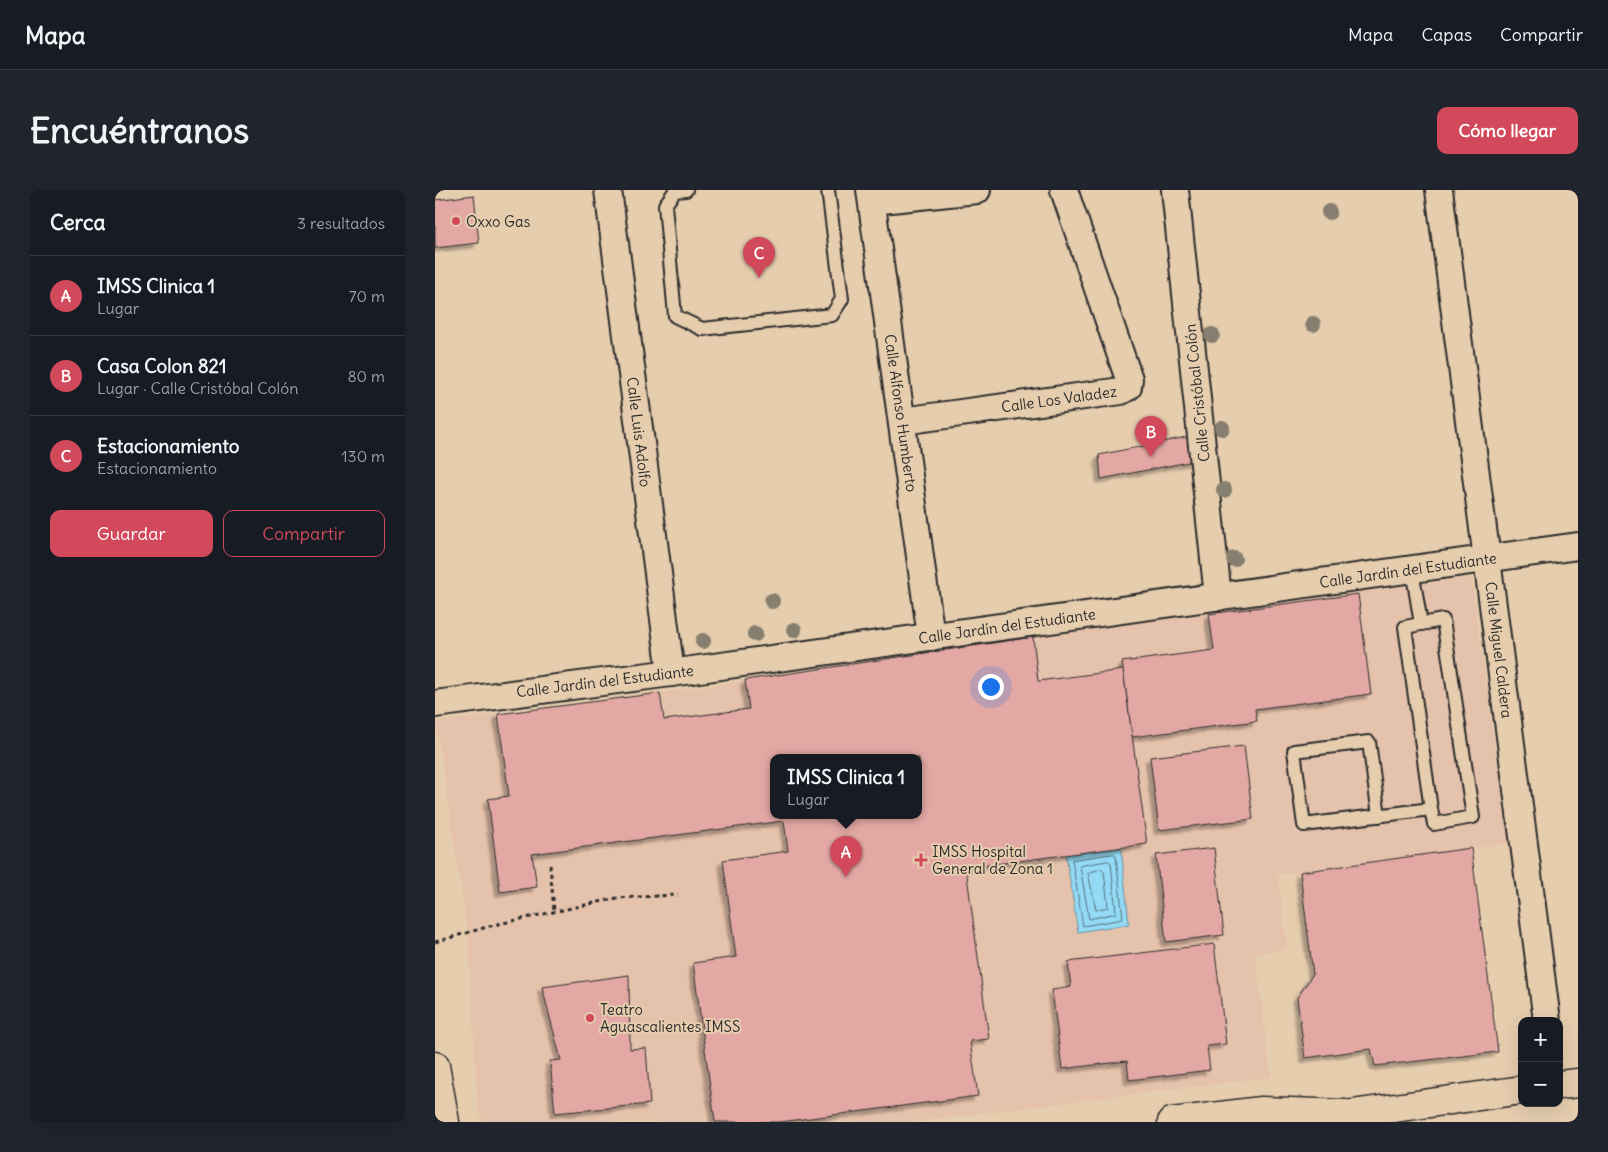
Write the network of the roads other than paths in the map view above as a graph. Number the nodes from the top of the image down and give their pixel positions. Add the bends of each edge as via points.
1 (608, 190) edge
2 (685, 190) edge
3 (828, 190) edge
4 (977, 190) edge
5 (1064, 190) edge
6 (1175, 190) edge
7 (1439, 190) edge
8 (871, 195) edge
9 (902, 421) junction
10 (1578, 546) edge
11 (1487, 559) junction
12 (1412, 569) junction
13 (1218, 597) junction
14 (1421, 624) junction
15 (931, 637) junction
16 (671, 673) junction
17 (435, 704) edge
18 (1431, 809) junction
19 (1379, 816) junction
20 (1546, 1017) edge
21 (435, 1066) edge
22 (1578, 1083) edge
23 (1563, 1085) edge
24 (1518, 1091) edge
25 (1352, 1114) junction
26 (445, 1122) edge
27 (1172, 1122) edge
28 (1319, 1122) edge

1 - 16 street, Calle Luis Adolfo
2 - 3 lane via 675,191 665,205 675,316 702,329 832,316 842,298
4 - 8 street
5 - 9 street, Calle Los Valadez via 1129,379 1128,387 1121,391
6 - 13 street, Calle Cristóbal Colón
7 - 11 street, Calle Miguel Caldera
8 - 9 street, Calle Alfonso Humberto
9 - 15 street, Calle Alfonso Humberto
10 - 11 street, Calle Jardín del Estudiante
11 - 12 street, Calle Jardín del Estudiante
11 - 20 street, Calle Miguel Caldera
12 - 13 street, Calle Jardín del Estudiante
12 - 14 lane
13 - 15 street, Calle Jardín del Estudiante
14 - 18 lane via 1405,627
14 - 18 lane via 1443,620 1473,817 1434,824
15 - 16 street, Calle Jardín del Estudiante
16 - 17 street, Calle Jardín del Estudiante
18 - 19 lane
19 - 19 lane via 1304,825 1294,750 1369,742
21 - 26 main road
22 - 23 main road
24 - 25 main road
25 - 27 main road via 1261,1111
25 - 28 main road

